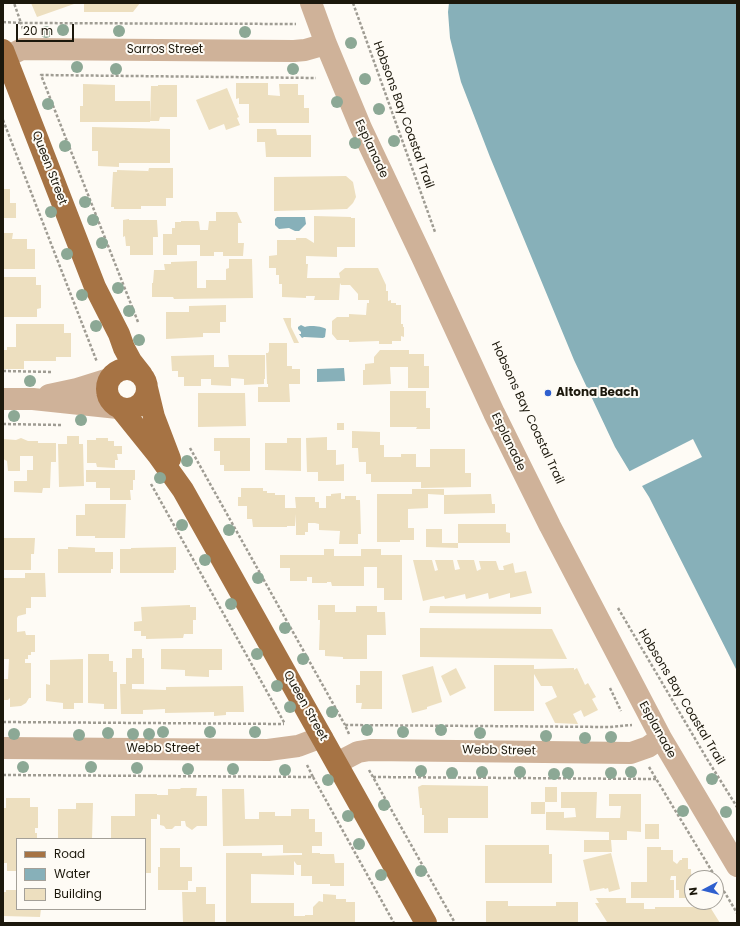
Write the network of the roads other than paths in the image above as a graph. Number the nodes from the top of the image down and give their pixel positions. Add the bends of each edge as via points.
1 (311, 3) edge
2 (326, 44) junction
3 (4, 53) edge
4 (95, 287) junction
5 (104, 374) junction
6 (145, 381) junction
7 (3, 399) edge
8 (33, 399) junction
9 (120, 409) junction
10 (183, 490) junction
11 (322, 737) junction
12 (661, 738) junction
13 (3, 748) edge
14 (337, 763) junction
15 (737, 866) edge
16 (426, 923) edge

1 - 2 street, Esplanade
2 - 3 street, Sarros Street via 294,51 22,49
2 - 12 street, Esplanade via 361,128 494,413
3 - 4 main road, Queen Street
4 - 5 main road, Queen Street via 109,349
4 - 6 main road, Queen Street via 124,348
5 - 6 main road via 130,369 136,371
5 - 8 street via 77,389
5 - 9 main road via 108,399
6 - 9 main road via 147,394 140,405 134,409
6 - 10 main road, Queen Street via 154,417
7 - 8 street
8 - 9 street
9 - 10 main road, Queen Street via 158,454
10 - 11 main road, Queen Street
11 - 13 street, Webb Street via 298,746 268,750
11 - 14 main road, Queen Street
12 - 14 street, Webb Street via 648,747 631,752 370,750 358,752
12 - 15 street, Esplanade
14 - 16 main road, Queen Street

